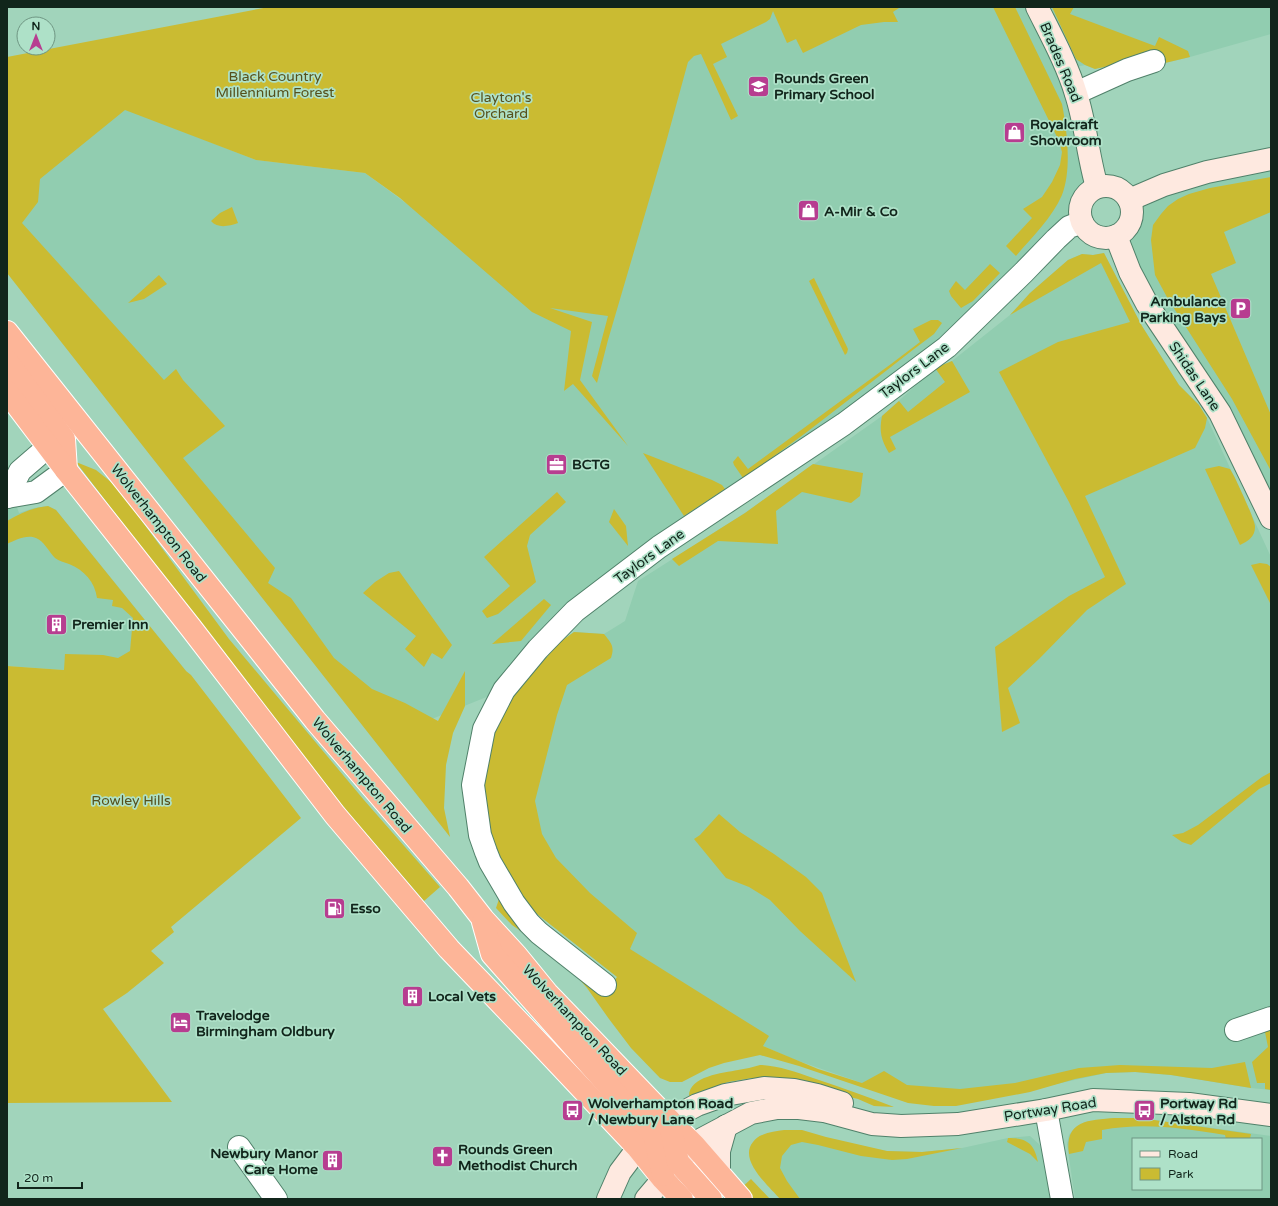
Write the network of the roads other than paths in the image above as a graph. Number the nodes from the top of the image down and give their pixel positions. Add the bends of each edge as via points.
1 (1037, 7) edge
2 (1154, 61) dead end
3 (1076, 93) junction
4 (1271, 159) edge
5 (1097, 187) junction
6 (1129, 200) junction
7 (1082, 222) junction
8 (1116, 236) junction
9 (7, 332) edge
10 (7, 360) edge
11 (7, 392) edge
12 (56, 445) junction
13 (66, 470) junction
14 (119, 473) junction
15 (7, 497) edge
16 (1271, 518) edge
17 (605, 985) dead end
18 (1271, 1018) edge
19 (1236, 1030) dead end
20 (1046, 1110) junction
21 (1271, 1115) edge
22 (726, 1126) junction
23 (901, 1126) junction
24 (653, 1134) junction
25 (694, 1145) junction
26 (239, 1148) dead end
27 (678, 1162) junction
28 (719, 1172) junction
29 (663, 1179) junction
30 (276, 1199) edge
31 (608, 1199) edge
32 (646, 1199) edge
33 (682, 1199) edge
34 (712, 1199) edge
35 (741, 1199) edge
36 (1062, 1199) edge

1 - 3 street, Brades Road
2 - 3 street
3 - 5 street, Brades Road
4 - 6 street via 1207,172 1164,185
5 - 6 street via 1114,187
5 - 7 street via 1087,194 1083,201 1080,209
6 - 8 street via 1131,218 1128,226
7 - 8 street via 1088,231 1097,236
7 - 17 street, Taylors Lane via 1056,239 947,347 844,424 659,548 575,611 538,649 504,690 484,730 473,785 480,835 490,862 529,923
8 - 16 street, Shidas Lane via 1130,272 1147,304 1220,413
9 - 14 highway, Wolverhampton Road
10 - 12 highway via 64,439
11 - 12 highway
12 - 13 highway
12 - 14 highway via 74,446 95,456
12 - 15 street via 20,471
13 - 15 street via 36,492
13 - 24 highway, Wolverhampton Road via 335,815 449,949 538,1042
14 - 24 highway, Wolverhampton Road via 315,720 547,993
18 - 19 street
20 - 21 street, Portway Road via 1093,1100 1189,1104
20 - 23 street, Portway Road via 958,1124
20 - 36 street
22 - 23 street, Portway Road via 751,1114 777,1108 799,1108 824,1111 872,1124
22 - 25 street, Portway Road
22 - 28 street via 720,1151
23 - 24 street, Portway Road via 817,1095 764,1088 724,1095 698,1105
24 - 25 highway, Wolverhampton Road
24 - 27 highway
24 - 29 highway, Wolverhampton Road
24 - 31 street via 620,1172
25 - 27 street, Portway Road
25 - 28 highway, Wolverhampton Road
26 - 30 street
27 - 29 street, Portway Road
27 - 34 highway
28 - 35 highway, Wolverhampton Road
29 - 32 street, Portway Road
29 - 33 highway, Wolverhampton Road

